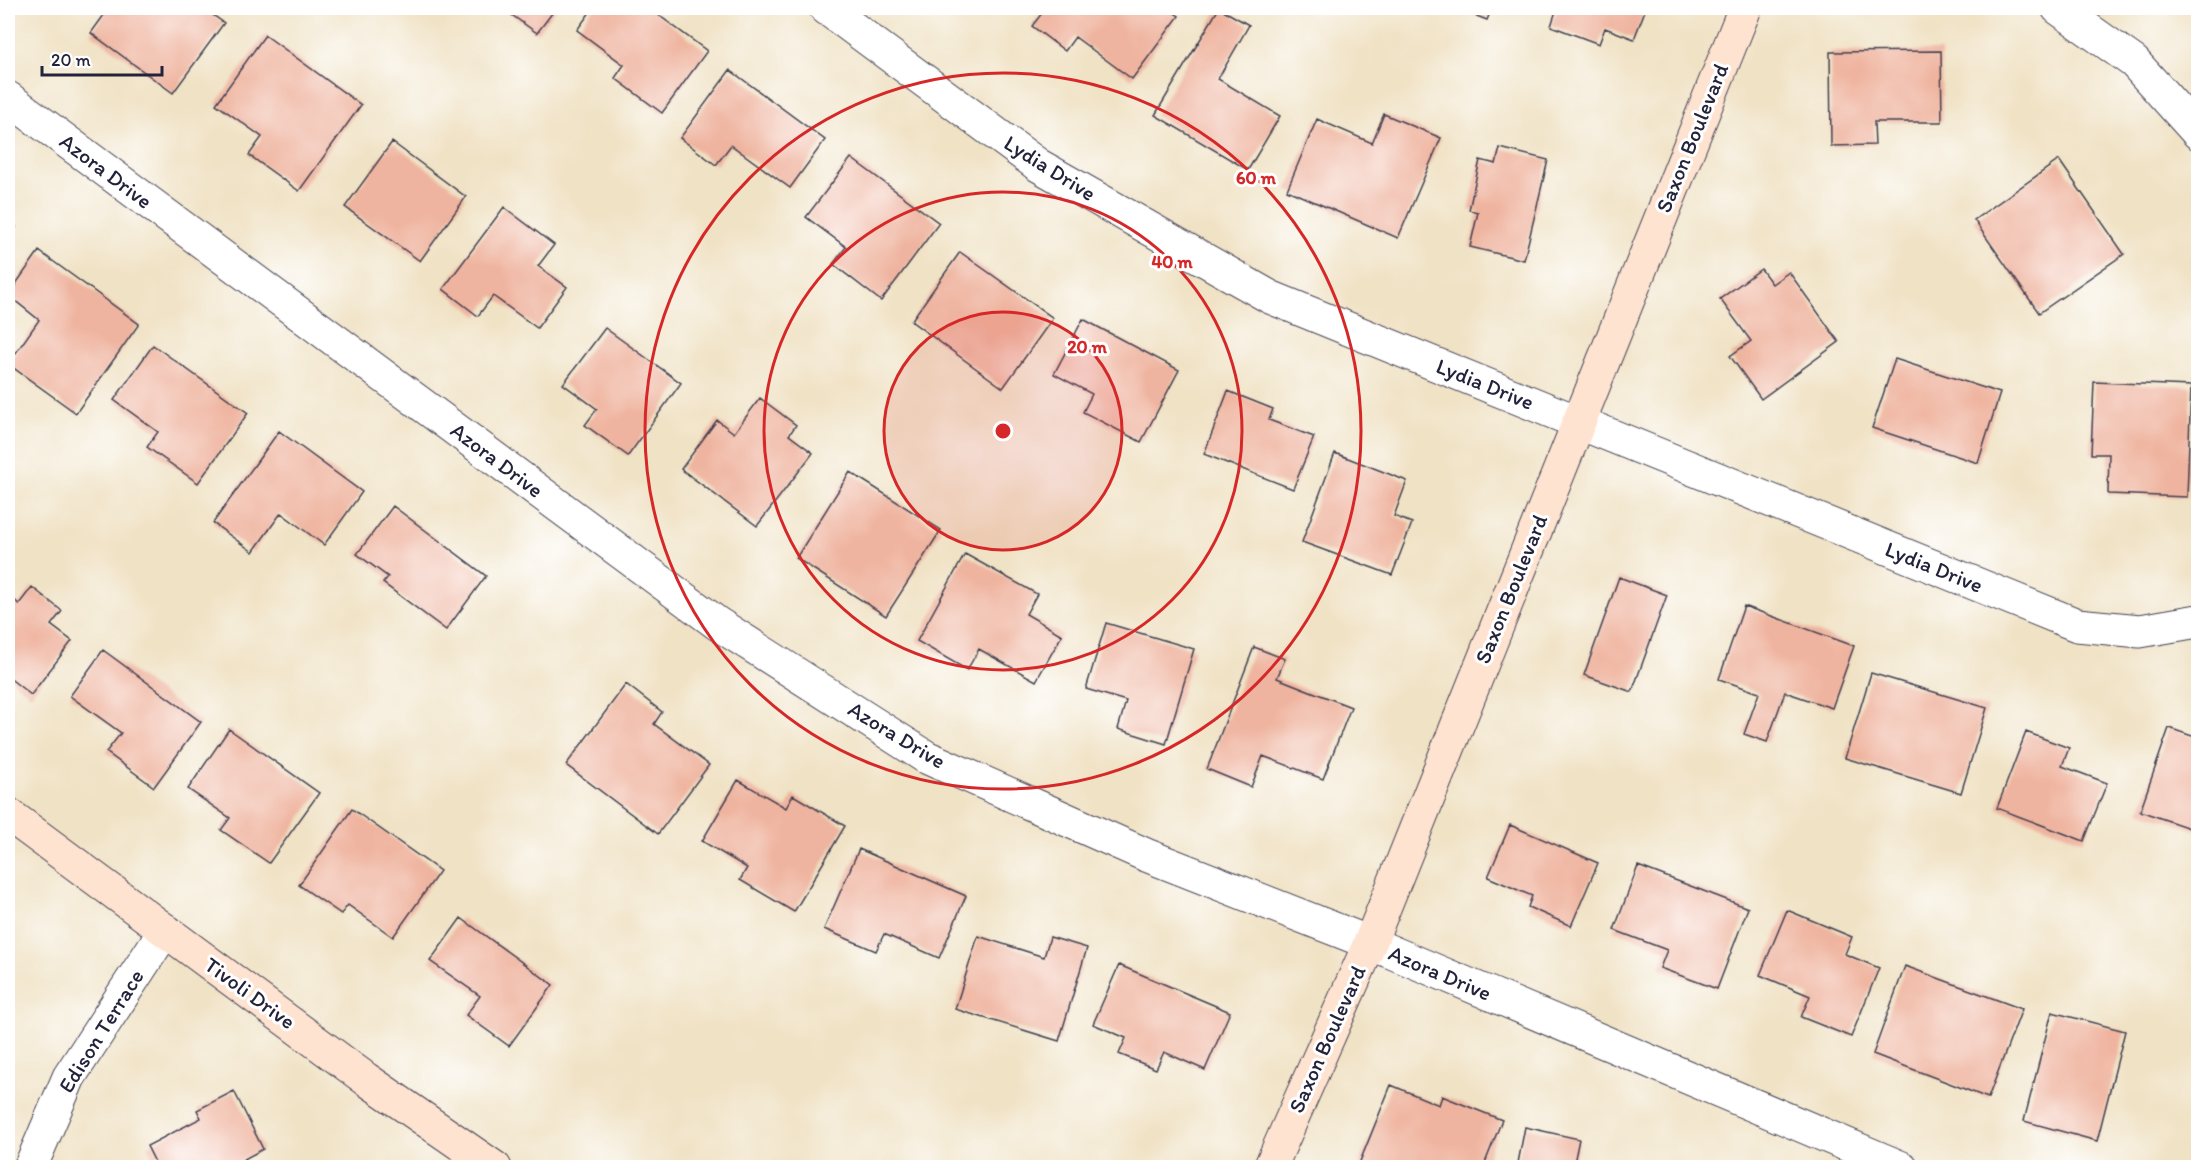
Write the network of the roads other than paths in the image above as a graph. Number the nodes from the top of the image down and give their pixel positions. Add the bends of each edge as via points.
1 (826, 8) edge
2 (1745, 8) edge
3 (2058, 8) edge
4 (8, 98) edge
5 (2199, 134) edge
6 (1578, 422) junction
7 (2199, 621) edge
8 (8, 814) edge
9 (165, 930) junction
10 (1370, 943) junction
11 (30, 1167) edge
12 (495, 1167) edge
13 (1270, 1167) edge
14 (1902, 1167) edge

1 - 6 street, Lydia Drive via 1038,165 1270,297
2 - 6 main road, Saxon Boulevard
3 - 5 street via 2134,62
4 - 10 street, Azora Drive via 718,624 926,757 1146,855
6 - 7 street, Lydia Drive via 2077,626 2140,631
6 - 10 main road, Saxon Boulevard
8 - 9 main road, Tivoli Drive
9 - 11 street, Edison Terrace via 69,1077
9 - 12 main road, Tivoli Drive via 366,1079
10 - 13 main road, Saxon Boulevard
10 - 14 street, Azora Drive

